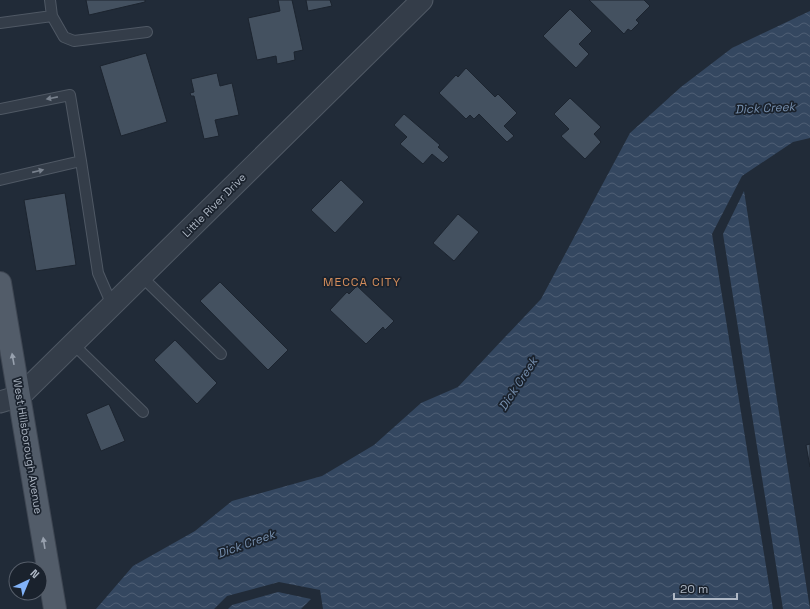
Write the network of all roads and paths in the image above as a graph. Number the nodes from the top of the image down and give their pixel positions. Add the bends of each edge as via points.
1 (50, 0) edge
2 (422, 0) edge
3 (52, 16) junction
4 (0, 23) edge
5 (147, 32) dead end
6 (0, 109) edge
7 (82, 161) junction
8 (0, 180) edge
9 (141, 276) junction
10 (0, 283) edge
11 (112, 305) junction
12 (73, 344) junction
13 (221, 354) dead end
14 (10, 399) edge
15 (143, 412) dead end
16 (55, 609) edge

1 - 3 lane
2 - 9 street, Little River Drive
3 - 4 lane
3 - 5 lane via 64,37 74,41
7 -> 6 lane via 70,95
8 -> 7 lane
7 - 11 lane via 98,273
9 - 11 street, Little River Drive
9 - 13 lane
14 -> 10 main road, West Hillsborough Avenue
11 - 12 street, Little River Drive
12 - 14 street, Little River Drive
12 - 15 lane
16 -> 14 main road, West Hillsborough Avenue

